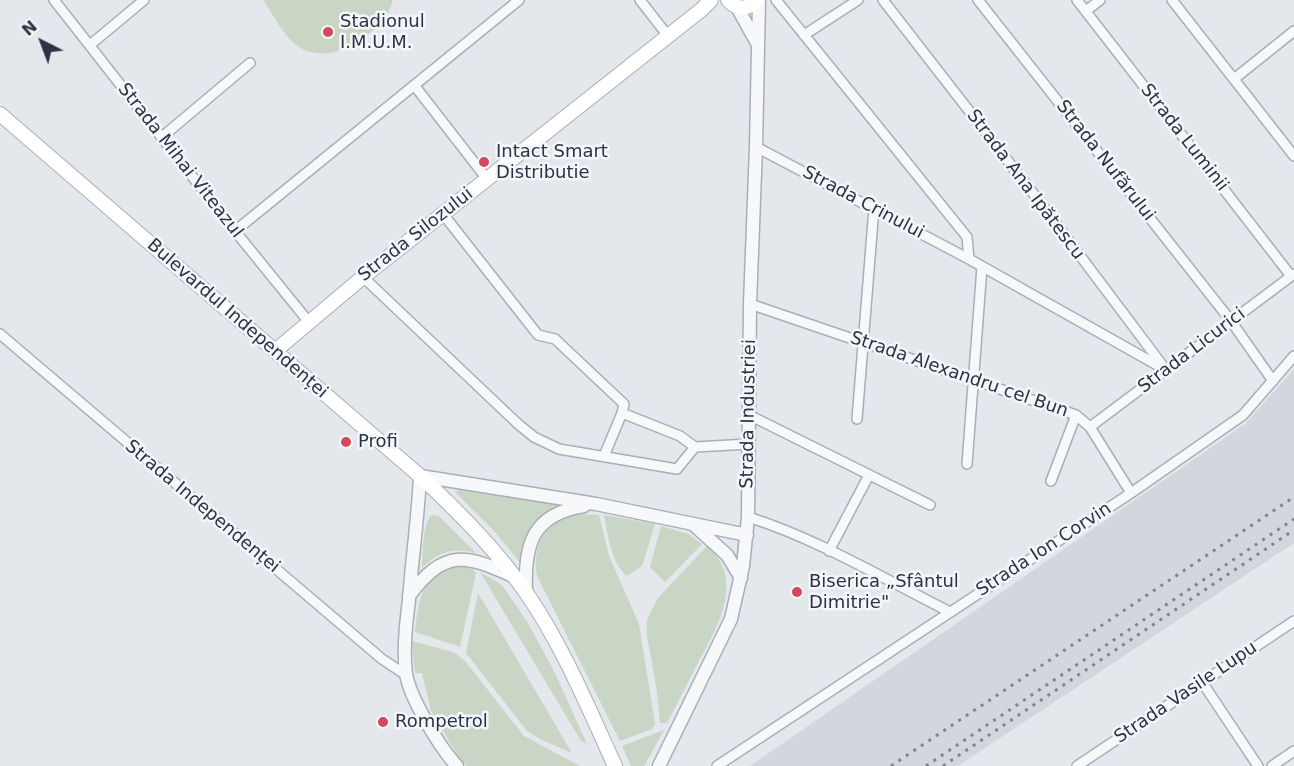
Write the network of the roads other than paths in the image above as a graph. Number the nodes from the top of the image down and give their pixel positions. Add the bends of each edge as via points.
1 (54, 0) edge
2 (144, 0) edge
3 (519, 0) edge
4 (640, 0) edge
5 (758, 0) edge
6 (776, 0) edge
7 (858, 0) edge
8 (883, 0) edge
9 (978, 0) edge
10 (1077, 0) edge
11 (1100, 0) edge
12 (1172, 0) edge
13 (732, 4) edge
14 (706, 5) edge
15 (1086, 11) junction
16 (1294, 31) edge
17 (804, 35) junction
18 (668, 36) junction
19 (758, 44) junction
20 (90, 45) junction
21 (250, 63) dead end
22 (1234, 79) junction
23 (414, 85) junction
24 (0, 114) edge
25 (162, 137) junction
26 (756, 147) junction
27 (1294, 156) edge
28 (487, 179) junction
29 (874, 208) junction
30 (443, 214) junction
31 (235, 231) junction
32 (969, 259) junction
33 (982, 267) junction
34 (1293, 275) edge
35 (363, 277) junction
36 (750, 304) junction
37 (308, 321) junction
38 (1231, 321) junction
39 (0, 334) edge
40 (862, 342) junction
41 (275, 351) junction
42 (1294, 356) edge
43 (1166, 370) junction
44 (975, 379) junction
45 (1273, 381) junction
46 (622, 413) junction
47 (749, 415) junction
48 (1076, 415) junction
49 (857, 419) dead end
50 (1090, 427) junction
51 (748, 444) junction
52 (695, 447) junction
53 (604, 456) junction
54 (968, 464) dead end
55 (869, 475) junction
56 (420, 476) junction
57 (1051, 481) dead end
58 (1131, 493) junction
59 (596, 504) junction
60 (930, 505) dead end
61 (748, 517) junction
62 (694, 525) junction
63 (747, 535) junction
64 (829, 551) junction
65 (515, 577) junction
66 (741, 578) junction
67 (526, 592) junction
68 (409, 597) junction
69 (950, 612) junction
70 (1294, 621) edge
71 (406, 675) junction
72 (1202, 682) junction
73 (1294, 751) edge
74 (457, 766) edge
75 (615, 766) edge
76 (659, 766) edge
77 (717, 766) edge
78 (1077, 766) edge
79 (1258, 766) edge
80 (1272, 766) edge

1 - 20 street, Strada Mihai Viteazul
2 - 20 street
3 - 23 street
4 - 18 street
5 - 13 main road, Strada Silozului via 748,7
5 - 19 street, Strada Industriei
6 - 17 street
7 - 17 street
8 - 43 street, Strada Ana Ipătescu
9 - 38 street, Strada Nufărului
10 - 15 street, Strada Luminii
11 - 15 street
12 - 22 street
13 - 14 main road, Strada Silozului
13 - 19 street
14 - 18 main road, Strada Silozului
15 - 34 street, Strada Luminii
16 - 22 street
17 - 32 street via 967,237
18 - 28 main road, Strada Silozului
19 - 26 street, Strada Industriei
20 - 25 street, Strada Mihai Viteazul
21 - 25 street
22 - 27 street
23 - 28 street
23 - 31 street
24 - 41 main road, Bulevardul Independenței
25 - 31 street, Strada Mihai Viteazul
26 - 29 street, Strada Crinului
26 - 36 street, Strada Industriei
28 - 30 main road, Strada Silozului
29 - 32 street, Strada Crinului
29 - 40 street
30 - 35 main road, Strada Silozului
30 - 46 street via 538,335 555,339 624,404
31 - 37 street, Strada Mihai Viteazul
32 - 33 street, Strada Crinului
33 - 43 street, Strada Crinului
33 - 44 street
34 - 38 street, Strada Licurici
35 - 37 main road, Strada Silozului
35 - 53 street via 534,437 559,449
36 - 40 street, Strada Alexandru cel Bun
36 - 47 street, Strada Industriei
37 - 41 main road, Strada Silozului
38 - 43 street, Strada Licurici
38 - 45 street, Strada Nufărului
39 - 71 street, Strada Independenței via 364,644
40 - 44 street, Strada Alexandru cel Bun
40 - 49 street
41 - 56 main road, Bulevardul Independenței
42 - 45 street, Strada Ion Corvin
43 - 50 street, Strada Licurici
44 - 48 street, Strada Alexandru cel Bun
44 - 54 street
45 - 58 street, Strada Ion Corvin via 1243,416
46 - 52 street via 680,436
46 - 53 street
47 - 51 street, Strada Industriei
47 - 55 street
48 - 50 street, Strada Alexandru cel Bun
48 - 57 street
50 - 58 street, Strada Alexandru cel Bun
51 - 52 street
51 - 61 street, Strada Industriei
52 - 53 street via 677,469
55 - 60 street
55 - 64 street
56 - 59 street
56 - 65 main road, Bulevardul Independenței
56 - 68 street
58 - 69 street, Strada Ion Corvin
59 - 62 street
59 - 67 street via 567,508 547,519 533,535 526,553
61 - 63 street, Strada Industriei
61 - 64 street
62 - 63 street
62 - 66 street via 728,555
63 - 66 street, Strada Industriei
64 - 69 street
65 - 67 main road, Bulevardul Independenței
65 - 68 street via 488,564 458,559 430,572
66 - 76 street, Strada Industriei via 731,619
67 - 75 main road, Bulevardul Independenței
68 - 71 street
69 - 77 street, Strada Ion Corvin
70 - 72 street, Strada Vasile Lupu
71 - 74 street via 433,733
72 - 78 street, Strada Vasile Lupu
72 - 79 street
73 - 80 street

